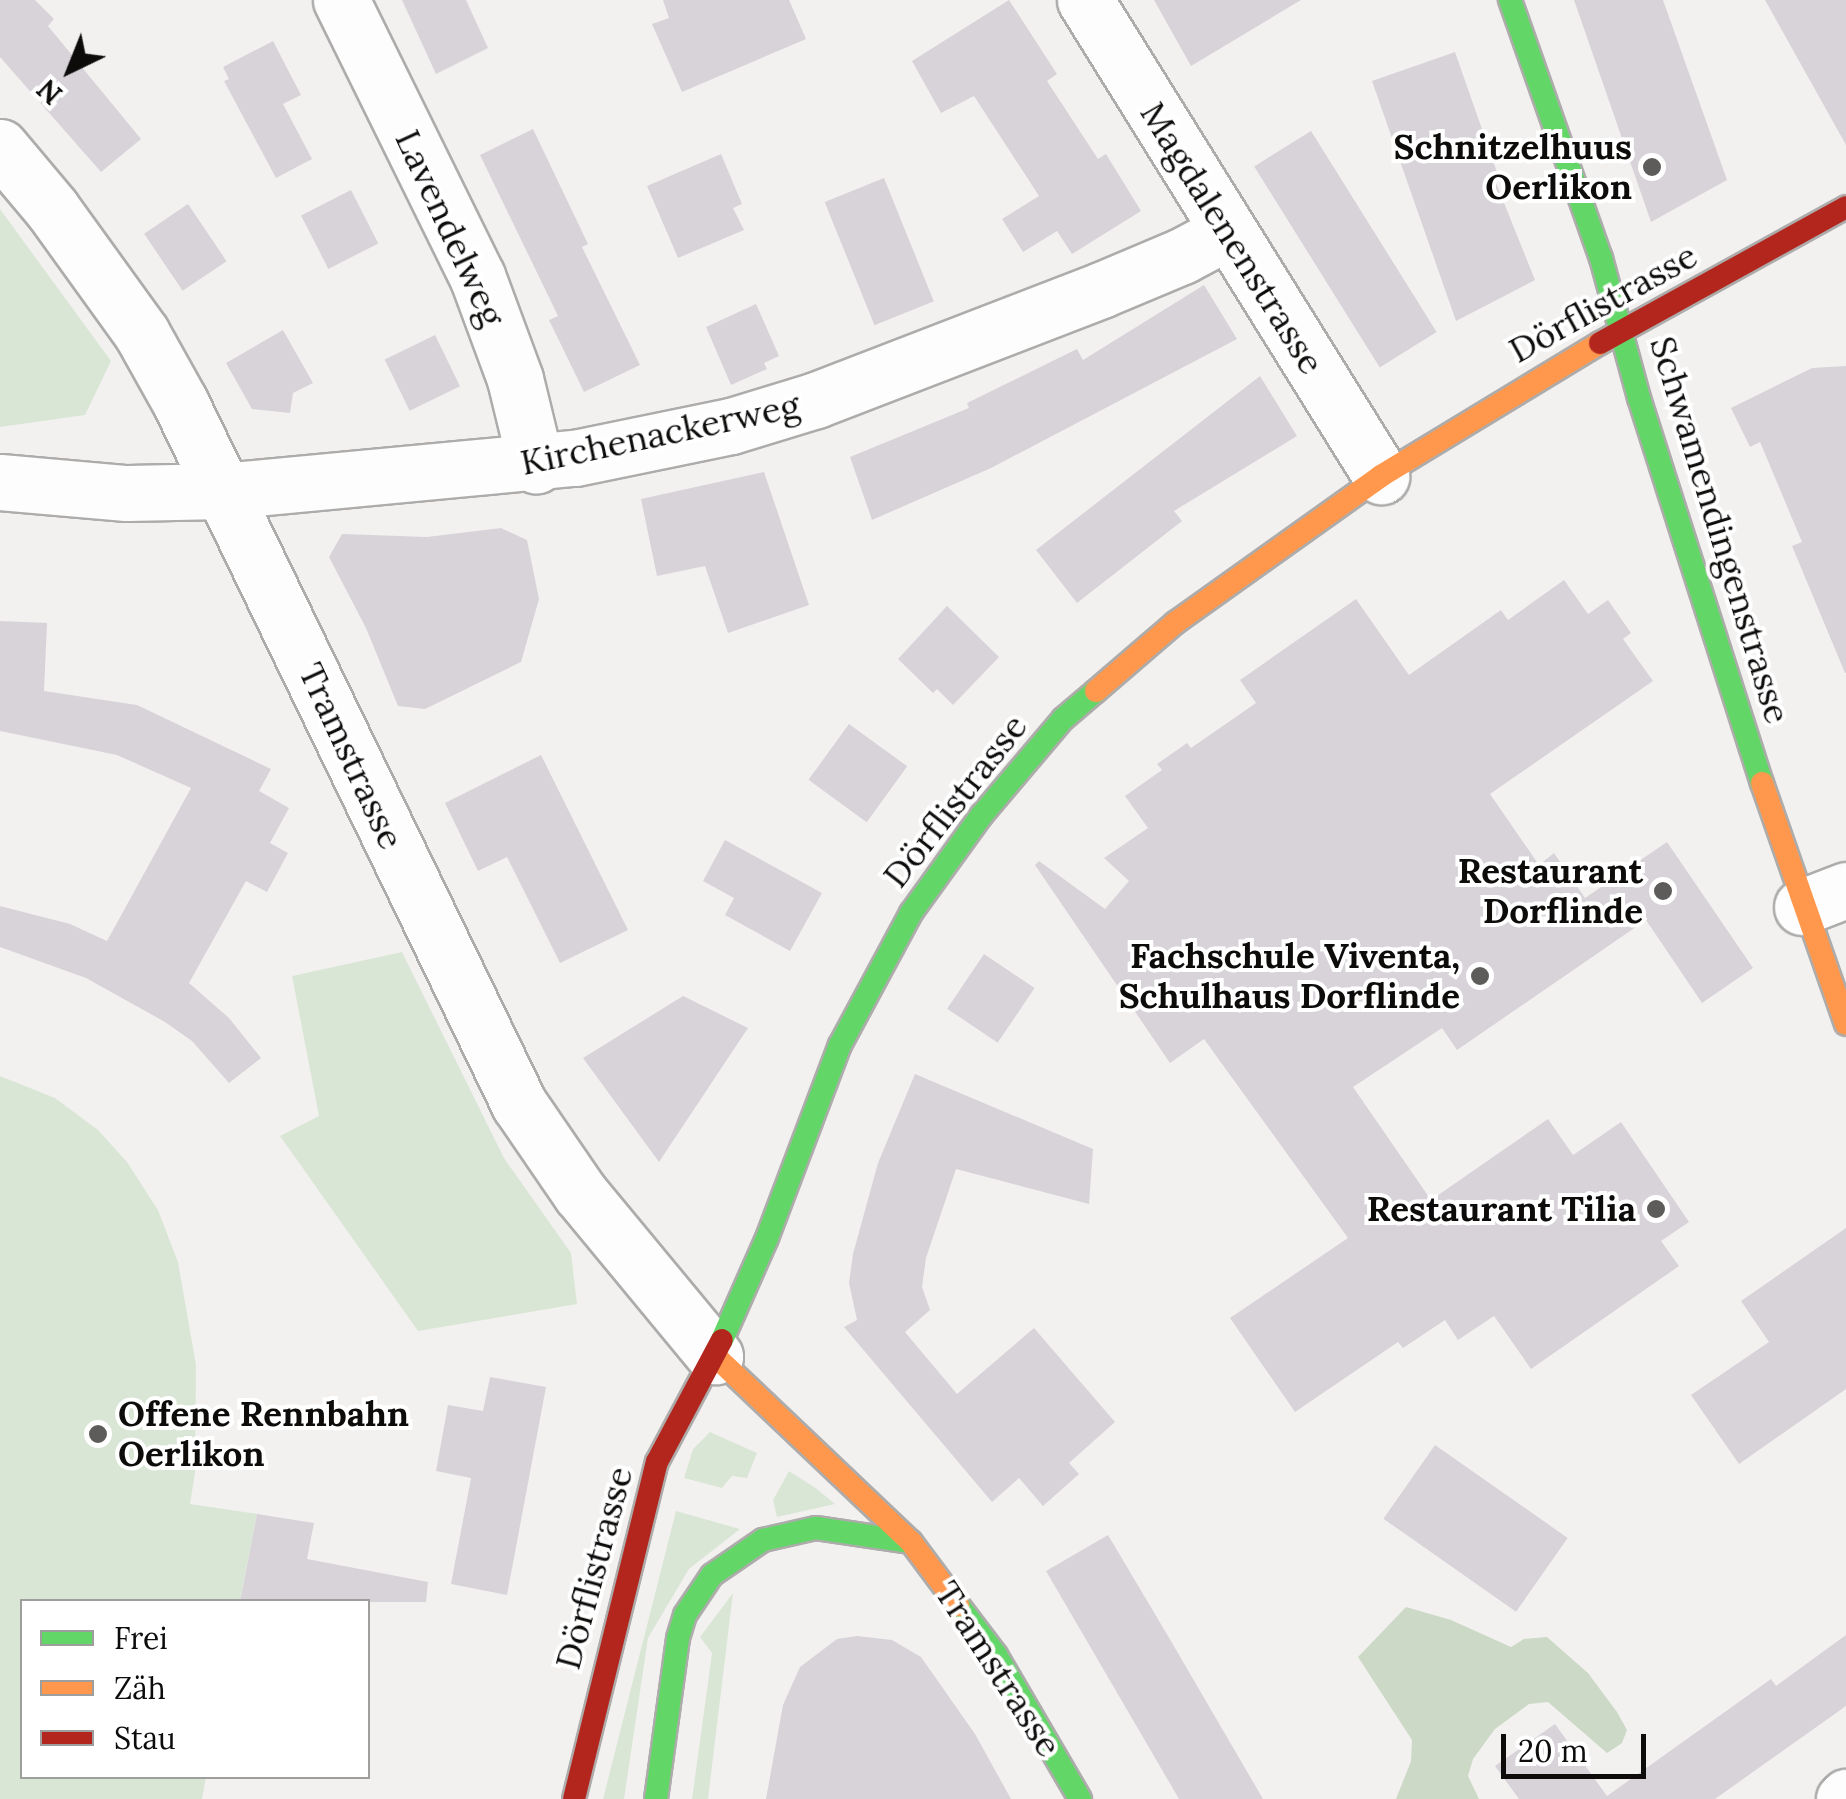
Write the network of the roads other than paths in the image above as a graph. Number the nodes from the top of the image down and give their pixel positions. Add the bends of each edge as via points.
1 (341, 0) edge
2 (1084, 0) edge
3 (1510, 0) edge
4 (0, 147) edge
5 (1846, 208) edge
6 (1227, 232) junction
7 (1622, 332) junction
8 (536, 465) junction
9 (1381, 476) junction
10 (0, 482) edge
11 (222, 492) junction
12 (1824, 899) edge
13 (1846, 1024) edge
14 (715, 1356) junction
15 (911, 1542) junction
16 (574, 1799) edge
17 (656, 1799) edge
18 (1080, 1799) edge

1 - 8 street, Lavendelweg via 477,276 516,379
2 - 6 street, Magdalenenstrasse
3 - 7 main road, Schwamendingenstrasse
4 - 11 street, Tramstrasse via 142,334
5 - 7 main road, Dörflistrasse
6 - 8 street, Kirchenackerweg via 1101,290 816,400 731,426
6 - 9 street, Magdalenenstrasse
7 - 9 main road, Dörflistrasse via 1545,372
7 - 12 main road, Schwamendingenstrasse
8 - 11 street, Kirchenackerweg
9 - 14 main road, Dörflistrasse via 1175,623 1063,719 981,816 912,913 840,1046
10 - 11 street, Kirchenackerweg via 127,493
11 - 14 street, Tramstrasse via 519,1104 580,1193
12 - 13 main road, Schwamendingenstrasse
14 - 15 main road, Tramstrasse
14 - 16 main road, Dörflistrasse via 657,1462
15 - 17 main road via 816,1528 764,1540 712,1575 678,1638
15 - 18 main road, Tramstrasse via 996,1655

